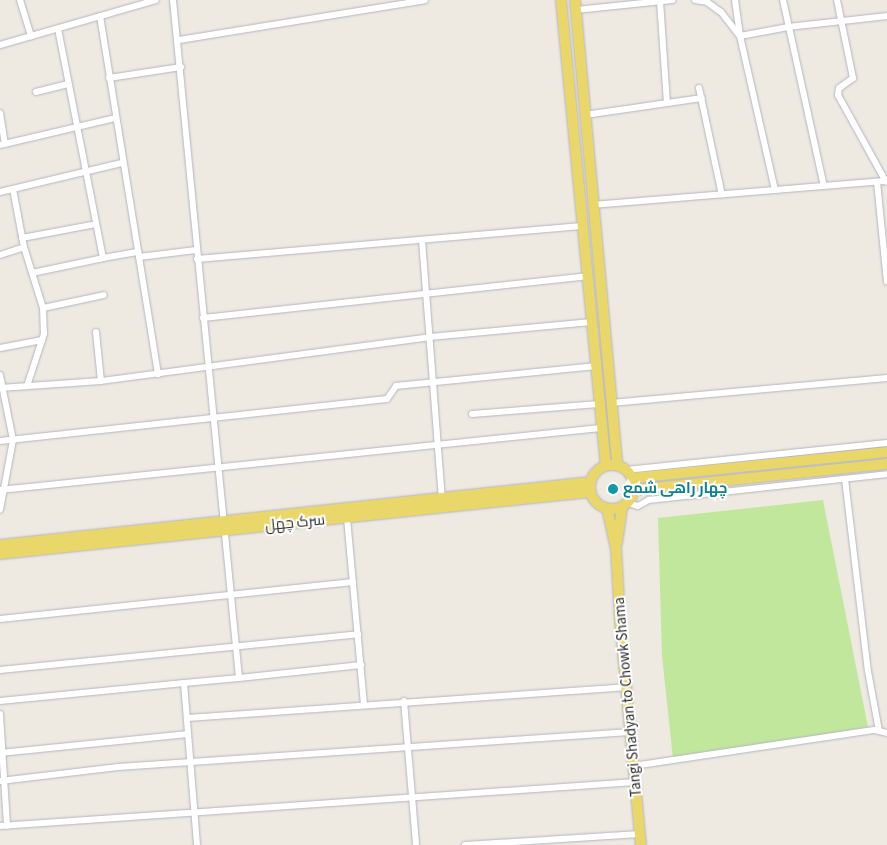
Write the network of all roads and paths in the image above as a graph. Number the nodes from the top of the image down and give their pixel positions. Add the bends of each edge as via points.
1 (20, 0) edge
2 (156, 0) edge
3 (173, 0) edge
4 (425, 0) edge
5 (561, 0) edge
6 (672, 0) edge
7 (695, 0) edge
8 (735, 0) edge
9 (783, 0) edge
10 (837, 0) edge
11 (660, 1) junction
12 (575, 5) edge
13 (100, 16) junction
14 (887, 16) edge
15 (840, 21) junction
16 (788, 27) junction
17 (58, 30) junction
18 (31, 36) junction
19 (740, 36) junction
20 (179, 40) junction
21 (0, 44) edge
22 (181, 67) junction
23 (109, 78) junction
24 (68, 84) junction
25 (699, 88) dead end
26 (36, 92) dead end
27 (702, 98) junction
28 (667, 103) junction
29 (0, 113) edge
30 (584, 115) junction
31 (114, 118) junction
32 (76, 127) junction
33 (3, 145) edge
34 (122, 163) junction
35 (86, 172) junction
36 (877, 182) junction
37 (886, 182) edge
38 (824, 186) junction
39 (13, 189) junction
40 (775, 190) junction
41 (0, 192) edge
42 (722, 195) junction
43 (592, 205) junction
44 (96, 224) junction
45 (582, 226) junction
46 (22, 238) junction
47 (422, 240) junction
48 (24, 248) junction
49 (196, 250) junction
50 (139, 254) junction
51 (0, 255) edge
52 (103, 258) junction
53 (197, 259) junction
54 (32, 273) junction
55 (587, 276) junction
56 (887, 282) edge
57 (427, 292) junction
58 (104, 295) dead end
59 (43, 308) junction
60 (203, 318) junction
61 (591, 322) junction
62 (96, 332) dead end
63 (430, 337) junction
64 (42, 340) junction
65 (0, 348) edge
66 (596, 366) junction
67 (208, 368) junction
68 (158, 374) junction
69 (0, 375) edge
70 (887, 378) edge
71 (101, 381) junction
72 (433, 382) junction
73 (27, 386) junction
74 (2, 388) edge
75 (611, 403) junction
76 (599, 404) junction
77 (472, 414) dead end
78 (213, 419) junction
79 (601, 428) junction
80 (13, 440) junction
81 (0, 441) edge
82 (887, 443) edge
83 (438, 444) junction
84 (887, 452) edge
85 (887, 464) edge
86 (606, 466) junction
87 (220, 470) junction
88 (625, 471) junction
89 (887, 474) edge
90 (845, 478) junction
91 (590, 487) junction
92 (2, 490) edge
93 (634, 490) junction
94 (443, 503) junction
95 (625, 505) junction
96 (607, 508) junction
97 (0, 510) edge
98 (347, 518) junction
99 (226, 526) junction
100 (0, 545) edge
101 (616, 549) junction
102 (0, 554) edge
103 (353, 582) junction
104 (232, 596) junction
105 (0, 619) edge
106 (358, 634) junction
107 (237, 646) junction
108 (361, 665) junction
109 (0, 670) edge
110 (240, 678) junction
111 (184, 684) junction
112 (626, 687) junction
113 (0, 701) edge
114 (404, 701) junction
115 (364, 704) junction
116 (0, 714) edge
117 (187, 718) junction
118 (879, 731) junction
119 (630, 732) junction
120 (887, 733) edge
121 (188, 734) junction
122 (408, 747) junction
123 (1, 753) edge
124 (191, 763) junction
125 (633, 766) junction
126 (2, 781) edge
127 (635, 782) junction
128 (412, 798) junction
129 (195, 814) junction
130 (0, 826) edge
131 (8, 826) junction
132 (640, 834) junction
133 (197, 845) edge
134 (416, 845) edge
135 (464, 845) edge
136 (641, 845) edge

1 - 18 street
2 - 13 street
3 - 20 street
4 - 20 street
5 - 45 main road
6 - 11 street
7 - 19 street via 707,2 721,12
8 - 19 street
9 - 16 street
10 - 15 street
11 - 12 street
11 - 28 street
12 - 30 main road
13 - 17 street
13 - 23 street
14 - 15 street
15 - 16 street
15 - 37 street via 853,78 839,88 838,95
16 - 19 street
16 - 38 street
17 - 18 street
17 - 24 street
18 - 21 street
19 - 40 street
20 - 22 street
22 - 23 street
22 - 49 street
23 - 31 street
24 - 26 street
24 - 32 street
25 - 27 street
27 - 28 street
27 - 42 street
28 - 30 street
29 - 33 street
30 - 43 main road
31 - 32 street
31 - 34 street
32 - 33 street
32 - 35 street
34 - 35 street
34 - 50 street
35 - 39 street
35 - 44 street
36 - 37 street
36 - 38 street
36 - 56 street
38 - 40 street
39 - 41 street
39 - 46 street
40 - 42 street
42 - 43 street
43 - 75 main road
44 - 46 street
44 - 52 street
45 - 47 street
45 - 55 main road
46 - 48 street
47 - 53 street
47 - 57 street
48 - 51 street
48 - 54 street
49 - 50 street
49 - 53 street
50 - 52 street
50 - 68 street
52 - 54 street
53 - 60 street
54 - 59 street
55 - 57 street
55 - 61 main road
57 - 60 street
57 - 63 street
58 - 59 street
59 - 64 street
60 - 67 street
61 - 63 street
61 - 66 main road
62 - 71 street
63 - 67 street
63 - 72 street
64 - 65 street
64 - 73 street
66 - 72 street
66 - 76 main road
67 - 68 street
67 - 78 street
68 - 71 street
69 - 74 street
70 - 75 street
71 - 73 street
72 - 78 street via 396,386 387,399
72 - 83 street
73 - 74 street
74 - 80 street
75 - 88 main road
76 - 77 street
76 - 79 main road
78 - 80 street
78 - 87 street
79 - 83 street
79 - 86 main road
80 - 81 street
80 - 92 street
82 - 88 street
83 - 87 street
83 - 94 street
84 - 88 main road
85 - 93 main road
86 - 88 main road
86 - 91 main road via 598,470
87 - 92 street
87 - 99 street
88 - 93 main road
89 - 90 street
90 - 95 street via 649,500 638,506
90 - 118 street via 868,671
91 - 94 main road
91 - 96 main road via 596,502
92 - 97 street
93 - 95 main road
94 - 98 main road, سرک چهل
94 - 99 main road
95 - 96 main road
95 - 101 main road
96 - 101 main road
98 - 99 main road, سرک چهل
98 - 103 street
99 - 100 main road
99 - 102 main road, سرک چهل
99 - 104 street
101 - 112 main road, Tangi Shadyan to Chowk Shama
103 - 104 street
103 - 106 street
104 - 105 street
104 - 107 street
106 - 107 street
106 - 108 street
107 - 109 street
107 - 110 street
108 - 110 street
108 - 115 street
110 - 111 street
111 - 113 street
111 - 117 street
112 - 114 street
112 - 119 main road, Tangi Shadyan to Chowk Shama
114 - 115 street
114 - 122 street
115 - 117 street
116 - 123 street
117 - 121 street
118 - 120 street
118 - 125 street
119 - 122 street
119 - 125 main road, Tangi Shadyan to Chowk Shama
121 - 123 street
121 - 124 street
122 - 124 street
122 - 128 street
123 - 126 street
124 - 126 street
124 - 129 street
125 - 127 main road, Tangi Shadyan to Chowk Shama
126 - 131 street
127 - 128 street
127 - 132 main road, Tangi Shadyan to Chowk Shama
128 - 129 street
128 - 134 street
129 - 131 street
129 - 133 street
130 - 131 street
132 - 135 street
132 - 136 main road, Tangi Shadyan to Chowk Shama

